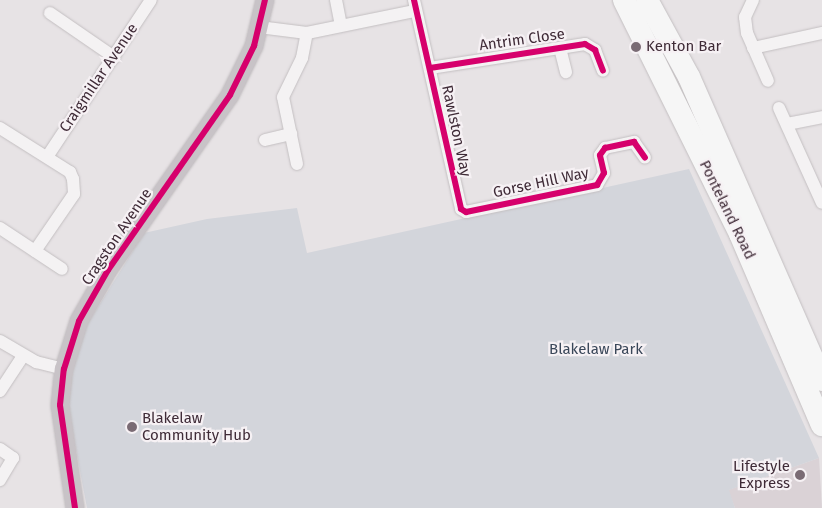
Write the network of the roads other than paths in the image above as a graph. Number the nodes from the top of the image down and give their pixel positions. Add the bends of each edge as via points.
1 (151, 0) edge
2 (265, 0) edge
3 (336, 0) edge
4 (624, 0) edge
5 (647, 0) edge
6 (753, 0) edge
7 (414, 6) edge
8 (50, 13) dead end
9 (342, 25) junction
10 (259, 27) junction
11 (307, 33) junction
12 (822, 33) edge
13 (560, 48) junction
14 (753, 48) junction
15 (114, 57) junction
16 (430, 68) junction
17 (603, 71) dead end
18 (566, 72) dead end
19 (768, 81) dead end
20 (780, 108) dead end
21 (822, 117) edge
22 (787, 124) junction
23 (0, 128) edge
24 (291, 134) junction
25 (265, 140) dead end
26 (47, 157) junction
27 (645, 158) dead end
28 (297, 164) dead end
29 (822, 202) edge
30 (461, 209) joint
31 (0, 228) edge
32 (35, 251) junction
33 (62, 269) dead end
34 (0, 341) edge
35 (23, 356) junction
36 (818, 362) edge
37 (64, 369) junction
38 (822, 380) edge
39 (0, 391) edge
40 (822, 425) edge
41 (0, 449) edge
42 (0, 480) edge
43 (75, 508) edge

1 - 15 street, Craigmillar Avenue
2 - 10 street, Cragston Avenue
3 - 9 street
4 - 40 highway, Ponteland Road via 740,234
5 - 36 highway, Ponteland Road via 689,77
6 - 14 street via 745,17
7 - 9 street
7 - 16 street, Rawlston Way
8 - 15 street
9 - 11 street
10 - 11 street
10 - 37 street, Cragston Avenue via 230,95 87,306
11 - 24 street via 302,58 283,97
12 - 14 street
13 - 16 street, Antrim Close
13 - 17 street, Antrim Close via 585,44 595,50
13 - 18 street, Antrim Close
14 - 19 street
15 - 26 street, Craigmillar Avenue
16 - 30 street, Rawlston Way
20 - 22 street
21 - 22 street
22 - 29 street
23 - 26 street
24 - 25 street
24 - 28 street
26 - 32 street via 70,172 75,186
27 - 30 street, Gorse Hill Way via 634,142 605,148 600,155 604,174 597,185 466,212
31 - 32 street
32 - 33 street
34 - 35 street
35 - 37 street
35 - 39 street
36 - 38 highway, Ponteland Road
37 - 43 street, Cragston Avenue via 62,436
41 - 42 street via 13,458

